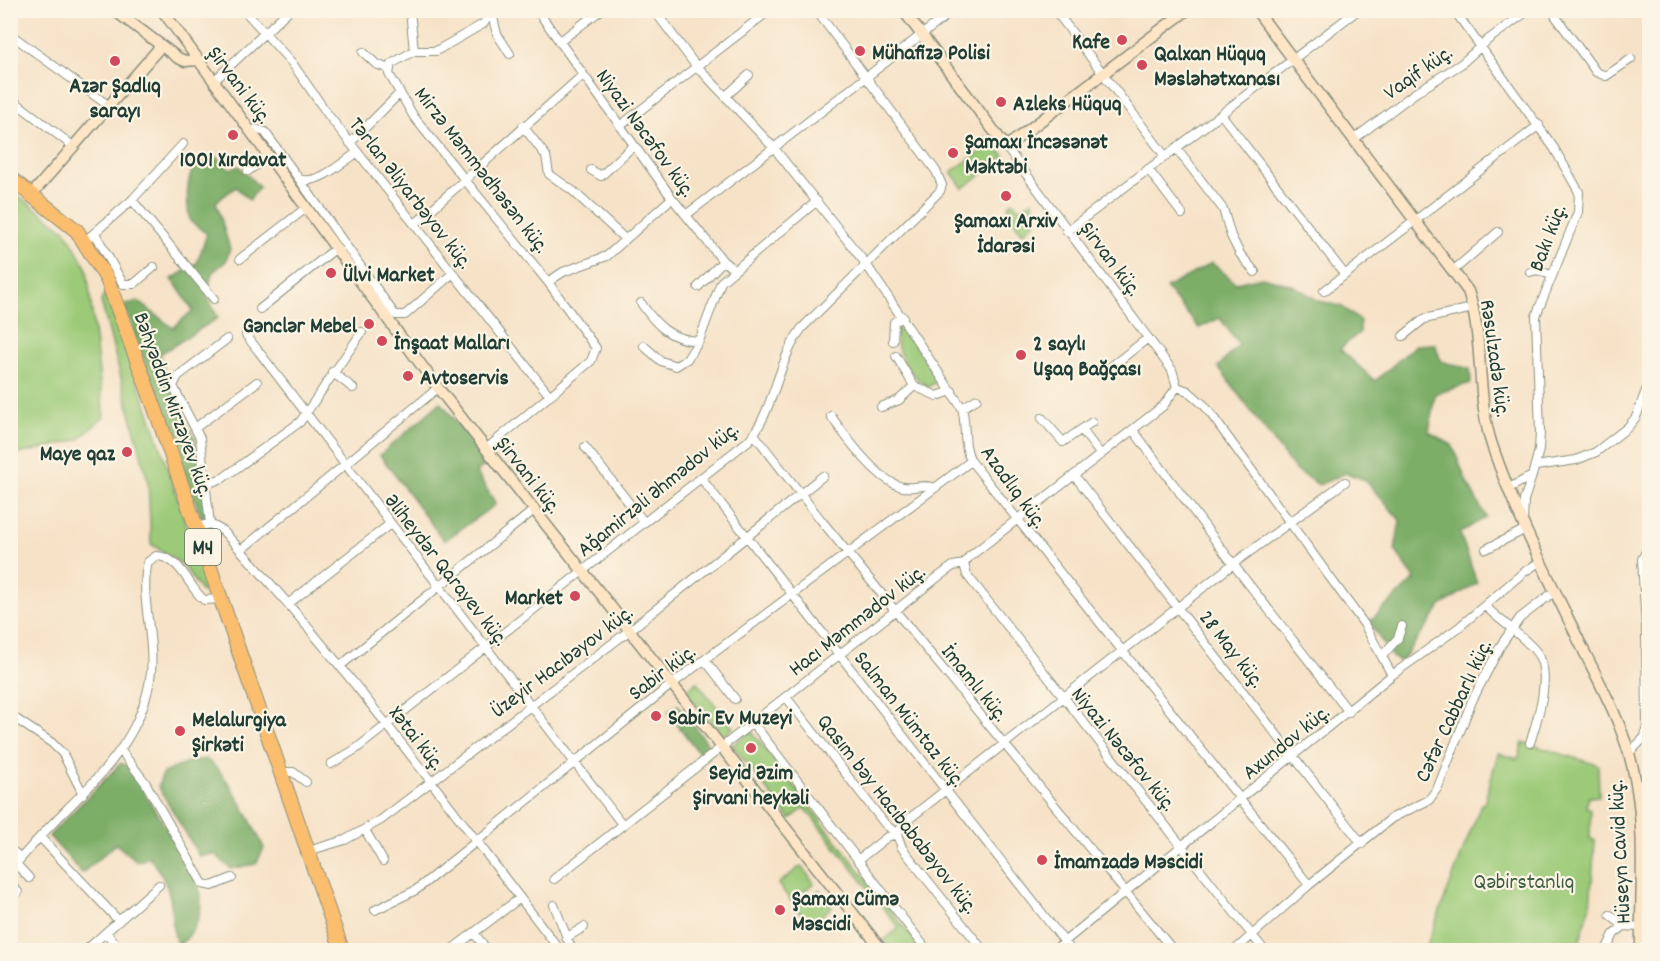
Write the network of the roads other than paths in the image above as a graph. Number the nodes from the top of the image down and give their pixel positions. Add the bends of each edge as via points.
1 (114, 10) edge
2 (162, 10) edge
3 (244, 10) edge
4 (289, 10) edge
5 (410, 10) edge
6 (537, 10) edge
7 (601, 10) edge
8 (654, 10) edge
9 (770, 10) edge
10 (816, 10) edge
11 (903, 10) edge
12 (954, 10) edge
13 (1055, 10) edge
14 (1186, 10) edge
15 (1256, 10) edge
16 (1358, 10) edge
17 (1454, 10) edge
18 (1529, 10) edge
19 (1551, 10) edge
20 (493, 12) edge
21 (264, 33) junction
22 (10, 34) edge
23 (922, 35) junction
24 (559, 42) junction
25 (160, 46) junction
26 (1480, 46) junction
27 (414, 51) junction
28 (363, 52) dead end
29 (510, 54) dead end
30 (1293, 59) junction
31 (1631, 59) dead end
32 (198, 60) junction
33 (698, 67) junction
34 (388, 69) junction
35 (1102, 74) junction
36 (583, 75) junction
37 (749, 75) dead end
38 (866, 78) junction
39 (214, 81) junction
40 (400, 93) junction
41 (726, 96) junction
42 (10, 98) edge
43 (109, 106) junction
44 (1221, 114) junction
45 (523, 126) junction
46 (620, 126) junction
47 (1539, 126) junction
48 (252, 131) junction
49 (1354, 139) junction
50 (350, 142) junction
51 (183, 144) dead end
52 (634, 145) junction
53 (74, 147) junction
54 (1006, 147) junction
55 (774, 148) junction
56 (1176, 148) junction
57 (357, 153) junction
58 (270, 156) junction
59 (1164, 156) junction
60 (1148, 169) junction
61 (591, 170) dead end
62 (248, 171) dead end
63 (10, 177) edge
64 (299, 179) junction
65 (467, 180) junction
66 (32, 194) junction
67 (672, 198) junction
68 (132, 200) junction
69 (817, 201) junction
70 (306, 208) junction
71 (1182, 214) dead end
72 (686, 215) junction
73 (1415, 219) junction
74 (416, 224) junction
75 (1067, 231) junction
76 (1498, 232) dead end
77 (90, 237) junction
78 (625, 239) junction
79 (335, 249) junction
80 (240, 259) dead end
81 (723, 261) junction
82 (866, 264) junction
83 (154, 267) dead end
84 (733, 269) junction
85 (1454, 270) junction
86 (1255, 272) dead end
87 (1530, 272) dead end
88 (453, 273) junction
89 (1345, 275) junction
90 (1551, 275) junction
91 (548, 282) junction
92 (698, 287) dead end
93 (1324, 291) dead end
94 (214, 299) dead end
95 (641, 303) dead end
96 (1473, 308) junction
97 (260, 309) dead end
98 (903, 317) junction
99 (362, 332) dead end
100 (246, 335) dead end
101 (1403, 336) dead end
102 (1148, 338) junction
103 (228, 339) dead end
104 (699, 341) junction
105 (893, 341) dead end
106 (644, 346) dead end
107 (897, 356) dead end
108 (1108, 369) dead end
109 (332, 372) junction
110 (1650, 380) edge
111 (257, 382) dead end
112 (914, 386) junction
113 (1177, 387) junction
114 (353, 388) dead end
115 (438, 388) junction
116 (952, 391) junction
117 (550, 396) junction
118 (977, 399) dead end
119 (881, 407) dead end
120 (962, 408) junction
121 (307, 414) junction
122 (831, 416) dead end
123 (1042, 418) dead end
124 (1092, 422) dead end
125 (195, 428) junction
126 (1082, 430) junction
127 (1133, 430) junction
128 (754, 434) junction
129 (585, 447) dead end
130 (486, 449) junction
131 (1101, 454) junction
132 (971, 461) junction
133 (346, 465) junction
134 (1536, 466) junction
135 (1074, 475) junction
136 (823, 476) dead end
137 (1532, 476) junction
138 (701, 478) junction
139 (1345, 482) dead end
140 (206, 484) junction
141 (934, 488) junction
142 (1509, 488) junction
143 (800, 494) junction
144 (534, 510) junction
145 (1016, 520) junction
146 (1290, 521) junction
147 (644, 522) junction
148 (390, 524) junction
149 (203, 526) junction
150 (1524, 526) junction
151 (748, 537) junction
152 (1650, 545) edge
153 (1486, 549) dead end
154 (241, 550) junction
155 (848, 552) junction
156 (1541, 561) junction
157 (964, 564) junction
158 (1233, 564) junction
159 (582, 571) junction
160 (438, 586) junction
161 (1555, 591) junction
162 (791, 594) junction
163 (220, 599) junction
164 (288, 604) junction
165 (1485, 606) junction
166 (1178, 607) junction
167 (895, 611) junction
168 (1402, 626) dead end
169 (630, 630) junction
170 (1510, 630) junction
171 (485, 647) junction
172 (1121, 652) junction
173 (838, 655) junction
174 (1383, 655) junction
175 (705, 660) junction
176 (340, 666) junction
177 (1392, 675) junction
178 (672, 684) junction
179 (786, 697) junction
180 (735, 699) dead end
181 (1063, 699) junction
182 (530, 705) junction
183 (1349, 712) junction
184 (10, 715) edge
185 (753, 723) junction
186 (386, 725) junction
187 (1530, 743) dead end
188 (1004, 746) junction
189 (722, 747) junction
190 (122, 751) junction
191 (1629, 753) junction
192 (1296, 756) junction
193 (573, 761) junction
194 (331, 764) dead end
195 (281, 772) junction
196 (306, 782) dead end
197 (430, 782) junction
198 (946, 790) junction
199 (83, 794) junction
200 (1240, 801) junction
201 (622, 824) junction
202 (365, 830) junction
203 (897, 834) junction
204 (40, 837) junction
205 (475, 840) junction
206 (1362, 844) junction
207 (1182, 848) junction
208 (10, 849) edge
209 (308, 851) junction
210 (1645, 858) edge
211 (858, 860) junction
212 (383, 861) dead end
213 (16, 864) edge
214 (29, 878) dead end
215 (232, 878) dead end
216 (554, 879) dead end
217 (10, 885) edge
218 (159, 885) dead end
219 (1309, 885) junction
220 (18, 892) dead end
221 (1125, 893) junction
222 (520, 898) junction
223 (554, 905) dead end
224 (375, 910) dead end
225 (1610, 915) dead end
226 (119, 921) junction
227 (584, 927) dead end
228 (1624, 927) junction
229 (1641, 927) junction
230 (106, 933) junction
231 (474, 933) junction
232 (1253, 936) junction
233 (566, 938) junction
234 (1064, 942) junction
235 (120, 949) edge
236 (877, 949) edge
237 (86, 951) edge
238 (342, 951) edge
239 (451, 951) edge
240 (487, 951) edge
241 (560, 951) edge
242 (572, 951) edge
243 (927, 951) edge
244 (983, 951) edge
245 (1054, 951) edge
246 (1071, 951) edge
247 (1173, 951) edge
248 (1236, 951) edge
249 (1264, 951) edge
250 (1606, 951) edge
251 (1641, 951) edge

1 - 25 street
2 - 32 street, Şirvani küç.
3 - 21 street, Tərlan Əliyarbəyov küç.
4 - 21 street
5 - 27 street
6 - 24 street, Niyazi Nəcəfov küç.
7 - 24 street
8 - 33 street, Azadlıq küç.
9 - 33 street
10 - 38 street
11 - 23 street, Şirvan küç.
12 - 23 street
13 - 35 street
14 - 35 street
15 - 30 street, Rəsulzadə küç.
16 - 30 street
17 - 26 street, Bakı küç.
18 - 26 street, Vaqif küç.
19 - 31 street via 1601,76
20 - 27 street via 483,24 436,51
20 - 29 street via 497,34
21 - 39 street
21 - 50 street, Tərlan Əliyarbəyov küç.
22 - 43 street
23 - 38 street
23 - 54 street, Şirvan küç.
24 - 36 street, Niyazi Nəcəfov küç.
25 - 32 street via 185,62
25 - 43 street
26 - 47 street, Bakı küç.
26 - 49 street, Vaqif küç. via 1461,64
27 - 34 street
28 - 34 street
30 - 44 street
30 - 49 street, Rəsulzadə küç.
32 - 39 street, Şirvani küç.
33 - 41 street, Azadlıq küç.
33 - 46 street
34 - 40 street, Mirzə Məmmədhəsən küç.
35 - 54 street
35 - 59 street
36 - 45 street
36 - 46 street, Niyazi Nəcəfov küç.
37 - 41 street
38 - 55 street
38 - 82 street, Ağamirzəli Əhmədov küç. via 936,171 942,185 931,202
39 - 48 street, Şirvani küç.
40 - 50 street
40 - 65 street, Mirzə Məmmədhəsən küç. via 423,130
41 - 55 street, Azadlıq küç.
42 - 53 street
43 - 53 street
44 - 56 street
44 - 89 street
45 - 65 street
45 - 78 street via 546,156 549,174
46 - 52 street, Niyazi Nəcəfov küç.
47 - 73 street
47 - 90 street, Bakı küç. via 1566,166 1580,197 1578,212
48 - 58 street, Şirvani küç.
48 - 64 street via 261,130 270,137
49 - 73 street, Rəsulzadə küç.
50 - 57 street, Tərlan Əliyarbəyov küç.
51 - 68 street
52 - 61 street via 602,176
52 - 67 street, Niyazi Nəcəfov küç.
53 - 66 street
54 - 75 street, Şirvan küç.
55 - 69 street, Azadlıq küç.
55 - 72 street
56 - 59 street
56 - 86 street via 1223,209 1240,254
57 - 64 street via 315,180
57 - 74 street, Tərlan Əliyarbəyov küç.
58 - 62 street
58 - 70 street, Şirvani küç.
59 - 60 street
60 - 71 street
60 - 75 street
63 - 66 highway, Bəhyəddin Mirzəyev küç. / M4
64 - 88 street via 395,315 405,315
65 - 74 street
65 - 91 street, Mirzə Məmmədhəsən küç.
66 - 77 highway, Bəhyəddin Mirzəyev küç. / M4
67 - 72 street, Niyazi Nəcəfov küç.
67 - 78 street
68 - 77 street
68 - 94 street
69 - 82 street, Azadlıq küç.
69 - 84 street
70 - 79 street, Şirvani küç.
70 - 80 street
72 - 81 street, Niyazi Nəcəfov küç.
73 - 85 street, Rəsulzadə küç.
73 - 89 street
74 - 88 street, Tərlan Əliyarbəyov küç.
75 - 102 street, Şirvan küç.
76 - 85 street
77 - 83 street via 123,284 134,284
77 - 149 highway, Bəhyəddin Mirzəyev küç. / M4
78 - 91 street via 607,255
79 - 97 street
79 - 115 street, Şirvani küç.
81 - 84 street, Niyazi Nəcəfov küç.
81 - 92 street
82 - 98 street, Azadlıq küç.
82 - 128 street, Ağamirzəli Əhmədov küç. via 796,335
84 - 104 street via 718,287
85 - 96 street, Rəsulzadə küç. via 1468,291
87 - 90 street
88 - 117 street, Tərlan Əliyarbəyov küç.
89 - 93 street
90 - 134 street, Bakı küç. via 1536,316 1540,432
91 - 117 street, Mirzə Məmmədhəsən küç. via 596,348 591,361
95 - 104 street via 663,330 686,341
96 - 101 street via 1424,319
96 - 142 street, Rəsulzadə küç. via 1488,431
98 - 105 street via 894,322
98 - 116 street, Azadlıq küç.
99 - 109 street
100 - 121 street, Əliheydər Qarayev küç.
102 - 108 street
102 - 113 street, Şirvan küç. via 1172,370
103 - 125 street via 175,381 175,392
104 - 106 street via 687,359 676,366 661,361
107 - 112 street
109 - 114 street
109 - 121 street
110 - 134 street via 1636,417 1596,452 1576,460
111 - 125 street
112 - 116 street via 937,396
112 - 119 street via 899,400
113 - 127 street, Hacı Məmmədov küç. via 1163,406
113 - 146 street via 1205,406
115 - 130 street, Şirvani küç.
115 - 133 street
116 - 120 street, Azadlıq küç.
117 - 130 street
118 - 120 street
120 - 132 street, Azadlıq küç.
121 - 133 street, Əliheydər Qarayev küç.
121 - 140 street via 223,478
122 - 141 street via 849,442 893,484
123 - 126 street via 1063,442
124 - 126 street
125 - 140 street
126 - 131 street
127 - 131 street, Hacı Məmmədov küç.
127 - 158 street
128 - 138 street, Ağamirzəli Əhmədov küç.
128 - 143 street, İmamlı küç.
129 - 147 street
130 - 144 street, Şirvani küç.
131 - 135 street, Hacı Məmmədov küç.
132 - 141 street, Sabir küç.
132 - 145 street, Azadlıq küç.
133 - 148 street, Əliheydər Qarayev küç.
133 - 154 street
134 - 137 street, Bakı küç.
135 - 145 street, Hacı Məmmədov küç.
135 - 166 street, 28 May küç.
136 - 143 street, Üzeyir Hacıbəyov küç.
137 - 142 street
137 - 150 street, Bakı küç. via 1524,500
138 - 147 street, Ağamirzəli Əhmədov küç.
138 - 151 street, Salman Mümtaz küç.
139 - 146 street
140 - 149 street
141 - 155 street, Sabir küç.
142 - 150 street, Rəsulzadə küç.
143 - 151 street, Üzeyir Hacıbəyov küç.
143 - 155 street, İmamlı küç.
144 - 159 street, Şirvani küç.
144 - 160 street
145 - 157 street, Hacı Məmmədov küç.
145 - 172 street, Azadlıq küç.
146 - 158 street
146 - 174 street
147 - 159 street, Ağamirzəli Əhmədov küç.
148 - 160 street, Əliheydər Qarayev küç.
148 - 164 street
149 - 154 street, Xətai küç. via 223,531
149 - 163 highway, Bəhyəddin Mirzəyev küç. / M4
150 - 153 street
150 - 156 street, Rəsulzadə küç.
151 - 162 street, Salman Mümtaz küç.
151 - 169 street, Üzeyir Hacıbəyov küç.
152 - 191 street via 1642,560 1647,724 1645,738
154 - 164 street, Xətai küç.
155 - 162 street, Sabir küç.
155 - 167 street, İmamlı küç.
156 - 161 street, Rəsulzadə küç.
156 - 165 street, Axundov küç.
157 - 167 street, Hacı Məmmədov küç. via 946,571
157 - 181 street, Niyazi Nəcəfov küç. via 967,575
158 - 166 street
158 - 183 street
159 - 169 street, Şirvani küç.
159 - 171 street, Ağamirzəli Əhmədov küç.
160 - 171 street, Əliheydər Qarayev küç.
160 - 176 street
161 - 170 street, Cəfər Cabbarlı küç.
161 - 191 street, Rəsulzadə küç.
162 - 173 street, Salman Mümtaz küç.
162 - 175 street, Sabir küç.
163 - 190 street via 204,600 181,569 166,558 156,556 148,562 151,674 140,714
163 - 195 highway, Bəhyəddin Mirzəyev küç. / M4
164 - 176 street, Xətai küç.
165 - 170 street
165 - 177 street, Axundov küç.
166 - 172 street
166 - 192 street, 28 May küç.
167 - 173 street, Hacı Məmmədov küç.
167 - 188 street, İmamlı küç.
168 - 174 street via 1398,638
169 - 178 street, Şirvani küç.
169 - 182 street, Üzeyir Hacıbəyov küç.
170 - 187 street via 1534,648 1544,667
170 - 206 street, Cəfər Cabbarlı küç. via 1472,701 1434,795 1392,818
171 - 182 street, Əliheydər Qarayev küç.
171 - 186 street, Ağamirzəli Əhmədov küç.
172 - 181 street
172 - 200 street, Azadlıq küç.
173 - 179 street, Hacı Məmmədov küç.
173 - 198 street, Salman Mümtaz küç.
174 - 177 street
175 - 178 street, Sabir küç.
175 - 180 street
176 - 186 street, Xətai küç.
177 - 183 street, Axundov küç.
178 - 189 street, Şirvani küç.
178 - 193 street, Sabir küç.
179 - 185 street, Hacı Məmmədov küç.
179 - 203 street, Qasım bəy Hacıbababəyov küç. via 885,824
181 - 188 street
181 - 207 street, Niyazi Nəcəfov küç.
182 - 193 street, Əliheydər Qarayev küç.
182 - 197 street, Üzeyir Hacıbəyov küç.
183 - 192 street, Axundov küç.
184 - 199 street via 63,754
185 - 189 street, Hacı Məmmədov küç.
185 - 211 street
186 - 194 street, Ağamirzəli Əhmədov küç.
186 - 197 street, Xətai küç.
188 - 198 street
188 - 221 street, İmamlı küç.
189 - 201 street, Hacı Məmmədov küç.
189 - 236 street, Şirvani küç.
190 - 199 street
190 - 215 street via 145,782 203,884 212,886
191 - 210 street, Hüseyn Cavid küç.
192 - 200 street, Axundov küç.
192 - 206 street, 28 May küç.
193 - 201 street, Əliheydər Qarayev küç.
193 - 205 street, Sabir küç.
195 - 196 street via 293,772
195 - 209 highway, Bəhyəddin Mirzəyev küç. / M4
197 - 202 street, Üzeyir Hacıbəyov küç.
197 - 205 street, Xətai küç.
198 - 203 street via 905,822
198 - 234 street, Salman Mümtaz küç.
199 - 204 street
200 - 207 street, Axundov küç.
200 - 219 street, Azadlıq küç.
201 - 216 street, Hacı Məmmədov küç.
202 - 209 street, Üzeyir Hacıbəyov küç.
202 - 212 street
203 - 211 street via 886,837
203 - 244 street, Qasım bəy Hacıbababəyov küç. via 902,848
204 - 213 street
204 - 226 street
205 - 222 street, Xətai küç.
205 - 224 street, Sabir küç. via 416,890
206 - 219 street, Cəfər Cabbarlı küç.
207 - 221 street, Axundov küç.
207 - 232 street, Niyazi Nəcəfov küç.
208 - 213 street
209 - 238 highway, Bəhyəddin Mirzəyev küç. / M4
210 - 229 street, Hüseyn Cavid küç.
211 - 243 street
213 - 214 street
217 - 220 street
218 - 226 street
219 - 232 street, Cəfər Cabbarlı küç.
221 - 234 street, Axundov küç.
221 - 247 street, İmamlı küç.
222 - 231 street
222 - 241 street, Xətai küç.
223 - 233 street
225 - 228 street
226 - 230 street
227 - 233 street
228 - 229 street
228 - 250 street via 1614,934
229 - 251 street, Hüseyn Cavid küç.
230 - 235 street
230 - 237 street
231 - 239 street
231 - 240 street
232 - 248 street, Cəfər Cabbarlı küç.
232 - 249 street, Niyazi Nəcəfov küç.
233 - 242 street
234 - 245 street, Axundov küç.
234 - 246 street, Salman Mümtaz küç.

